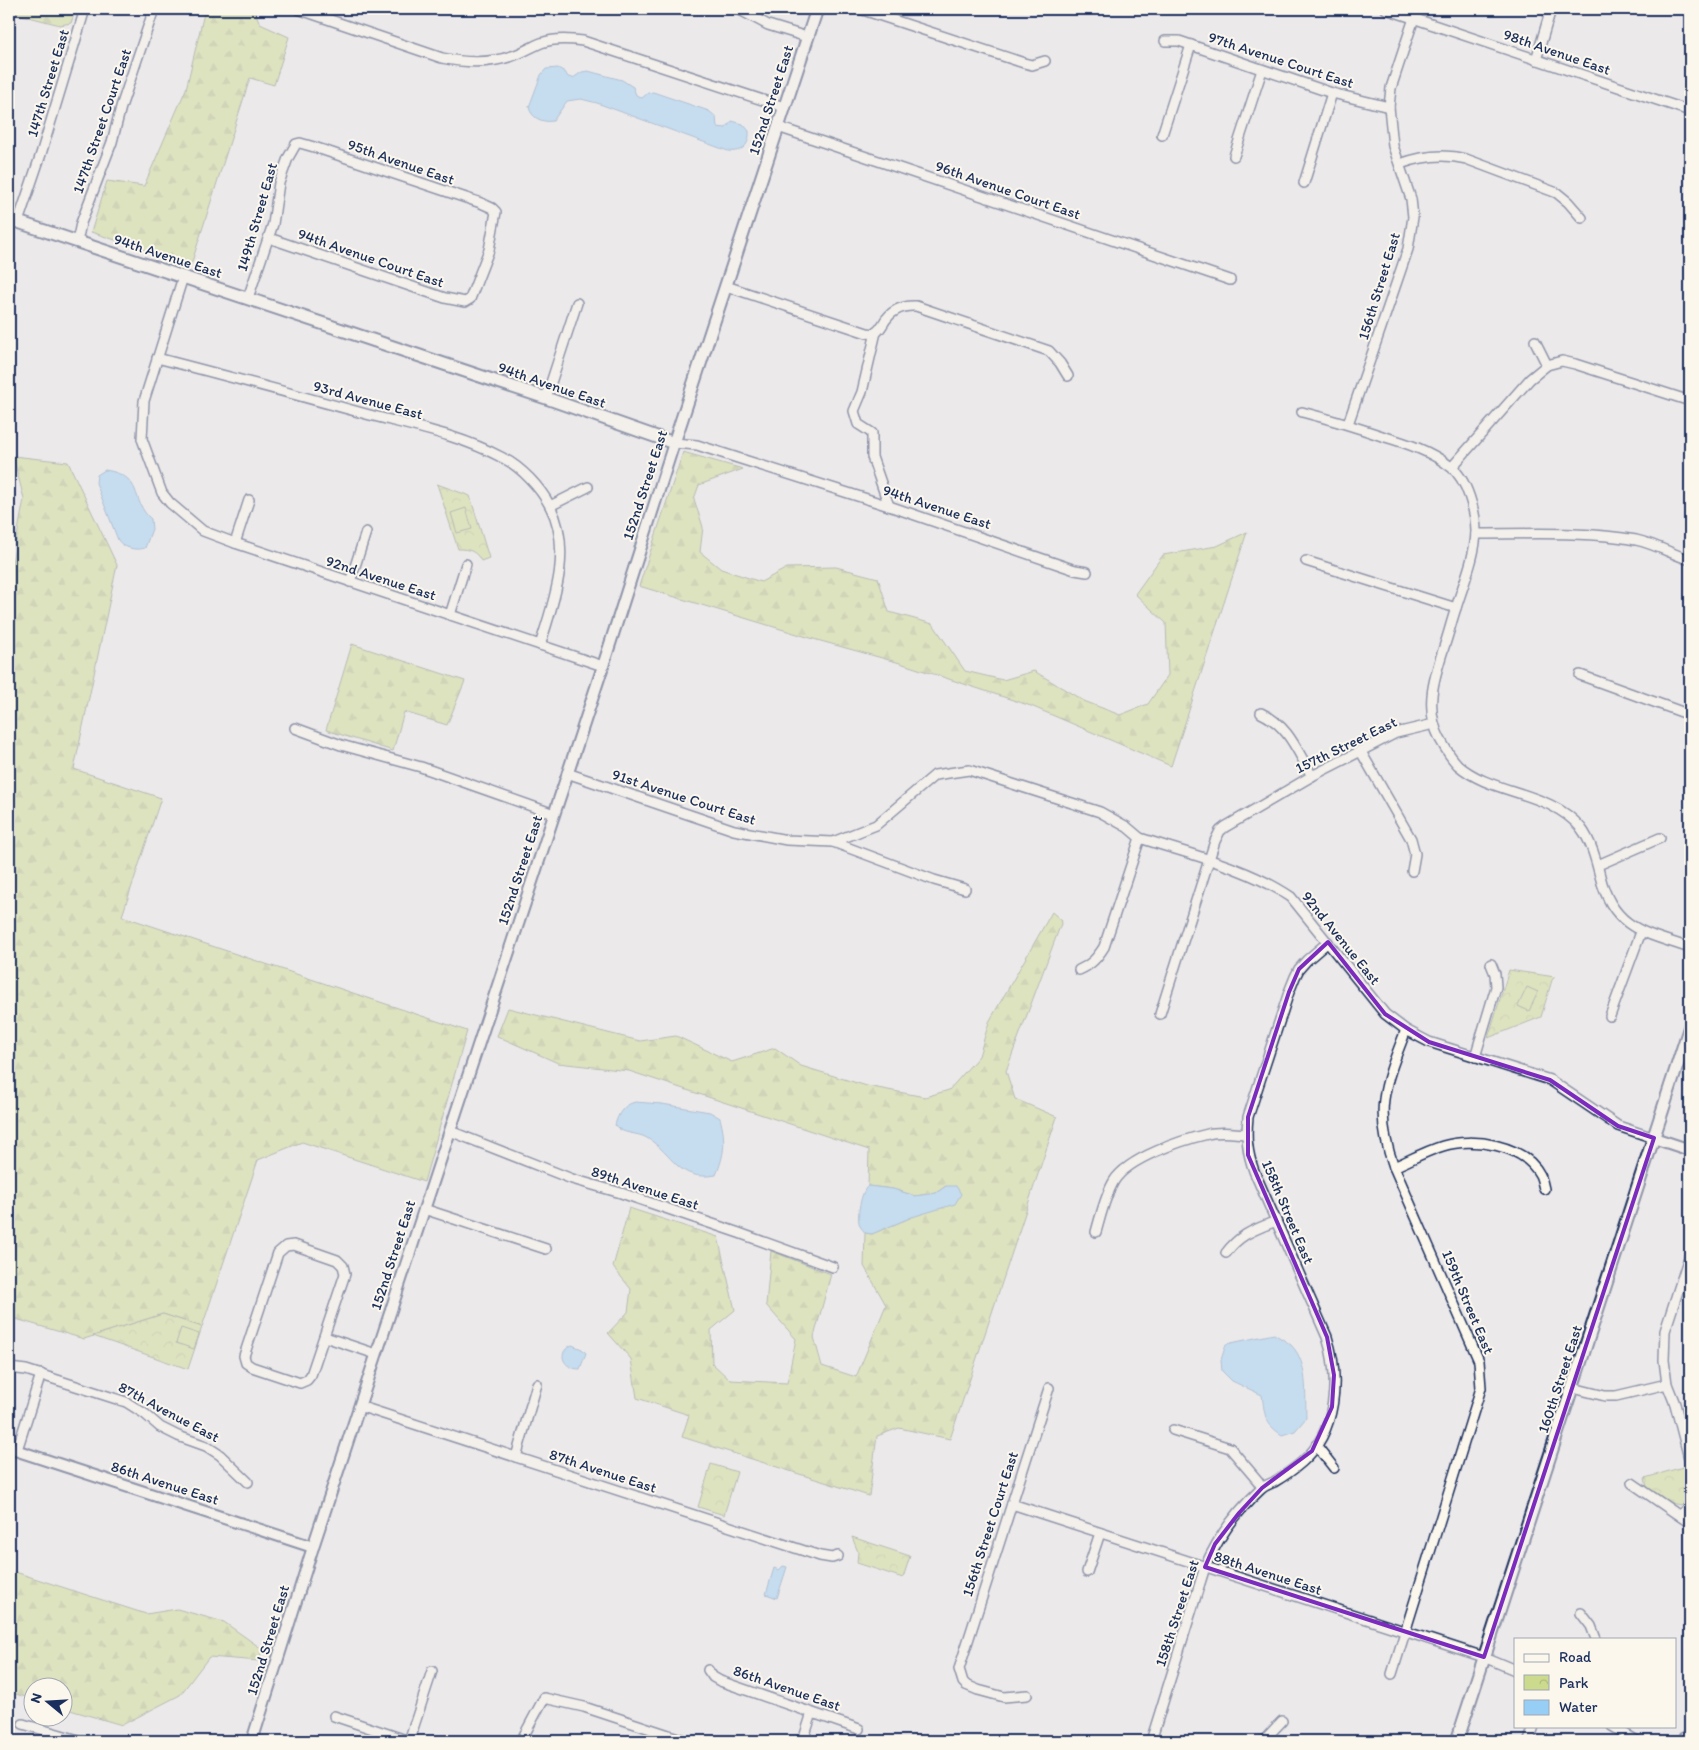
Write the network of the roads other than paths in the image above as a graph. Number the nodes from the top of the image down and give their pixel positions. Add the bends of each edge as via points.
1 (85, 9) edge
2 (154, 9) edge
3 (298, 9) edge
4 (738, 9) edge
5 (817, 9) edge
6 (860, 9) edge
7 (1386, 9) edge
8 (1417, 9) edge
9 (1551, 9) edge
10 (1414, 18) junction
11 (807, 37) junction
12 (1165, 40) dead end
13 (1191, 45) junction
14 (1536, 60) junction
15 (1045, 61) dead end
16 (1262, 70) junction
17 (1332, 93) junction
18 (784, 107) junction
19 (1388, 107) junction
20 (1690, 111) edge
21 (778, 127) junction
22 (1162, 135) dead end
23 (296, 144) joint
24 (1234, 156) dead end
25 (1400, 164) junction
26 (1304, 184) dead end
27 (1582, 218) dead end
28 (14, 220) edge
29 (269, 238) junction
30 (77, 242) junction
31 (183, 277) junction
32 (1230, 280) dead end
33 (726, 286) junction
34 (248, 298) junction
35 (465, 302) joint
36 (576, 303) dead end
37 (876, 332) junction
38 (1535, 341) dead end
39 (158, 358) junction
40 (1547, 364) junction
41 (1068, 376) dead end
42 (546, 398) junction
43 (1690, 400) edge
44 (1302, 412) dead end
45 (1348, 424) junction
46 (674, 443) junction
47 (1452, 467) junction
48 (588, 487) dead end
49 (249, 500) dead end
50 (550, 506) junction
51 (889, 506) junction
52 (366, 532) dead end
53 (1476, 534) junction
54 (235, 543) junction
55 (1690, 560) edge
56 (1306, 561) dead end
57 (466, 564) dead end
58 (1087, 572) dead end
59 (350, 582) junction
60 (1456, 608) junction
61 (450, 615) junction
62 (540, 645) junction
63 (603, 666) junction
64 (1580, 675) dead end
65 (1261, 713) dead end
66 (1690, 715) edge
67 (1434, 724) junction
68 (295, 728) dead end
69 (1360, 750) junction
70 (567, 773) junction
71 (1312, 776) junction
72 (554, 814) junction
73 (1140, 838) junction
74 (1660, 838) dead end
75 (834, 842) junction
76 (1209, 861) junction
77 (1598, 865) junction
78 (1412, 871) dead end
79 (965, 889) dead end
80 (1641, 932) junction
81 (1328, 942) junction
82 (1690, 948) edge
83 (1491, 964) dead end
84 (1079, 970) dead end
85 (1160, 1014) dead end
86 (1610, 1016) dead end
87 (1690, 1026) edge
88 (1406, 1030) junction
89 (1475, 1056) junction
90 (450, 1131) junction
91 (1246, 1134) junction
92 (1654, 1138) junction
93 (1690, 1150) edge
94 (1394, 1167) junction
95 (1544, 1189) dead end
96 (424, 1209) junction
97 (1276, 1221) junction
98 (1096, 1232) dead end
99 (546, 1249) dead end
100 (1226, 1253) dead end
101 (1690, 1254) edge
102 (833, 1267) dead end
103 (325, 1337) junction
104 (376, 1354) junction
105 (9, 1368) edge
106 (41, 1374) junction
107 (537, 1384) dead end
108 (1667, 1384) junction
109 (1049, 1388) dead end
110 (1573, 1388) junction
111 (359, 1406) junction
112 (1173, 1430) dead end
113 (1316, 1446) junction
114 (13, 1449) edge
115 (516, 1457) junction
116 (1690, 1462) edge
117 (1334, 1468) dead end
118 (248, 1482) dead end
119 (1632, 1483) dead end
120 (1262, 1488) junction
121 (1012, 1504) junction
122 (1690, 1504) edge
123 (1680, 1516) junction
124 (1690, 1523) edge
125 (1100, 1532) junction
126 (313, 1547) junction
127 (838, 1556) dead end
128 (1205, 1567) junction
129 (1087, 1572) dead end
130 (1580, 1613) dead end
131 (1405, 1632) junction
132 (1596, 1638) edge
133 (1484, 1657) junction
134 (708, 1670) dead end
135 (1514, 1670) edge
136 (432, 1671) dead end
137 (1392, 1674) dead end
138 (1027, 1695) dead end
139 (812, 1713) junction
140 (334, 1716) dead end
141 (1282, 1721) dead end
142 (37, 1728) edge
143 (1533, 1728) edge
144 (1615, 1728) edge
145 (859, 1729) dead end
146 (1690, 1733) edge
147 (82, 1741) edge
148 (252, 1741) edge
149 (409, 1741) edge
150 (521, 1741) edge
151 (687, 1741) edge
152 (803, 1741) edge
153 (1151, 1741) edge
154 (1264, 1741) edge
155 (1458, 1741) edge
156 (1529, 1741) edge
157 (1638, 1741) edge
158 (1680, 1741) edge

1 - 28 street, 147th Street East via 41,154
2 - 30 street, 147th Street Court East
3 - 18 street via 459,61 499,60 549,41 583,41
4 - 11 street via 768,25
5 - 11 main road, 152nd Street East
6 - 15 street via 1024,63 1032,65
7 - 10 street, 98th Avenue East
8 - 10 street, 156th Street East
9 - 14 street
10 - 14 street, 98th Avenue East
10 - 19 street, 156th Street East
11 - 18 main road, 152nd Street East
12 - 13 street, 97th Avenue Court East
13 - 16 street, 97th Avenue Court East
13 - 22 street
14 - 20 street, 98th Avenue East
16 - 17 street, 97th Avenue Court East
16 - 24 street
17 - 19 street, 97th Avenue Court East
17 - 26 street
18 - 21 main road, 152nd Street East
19 - 25 street, 156th Street East via 1393,146
21 - 32 street, 96th Avenue Court East
21 - 33 main road, 152nd Street East
23 - 29 street, 149th Street East via 279,183
23 - 35 street, 95th Avenue East via 314,147 492,208 496,212 489,250 470,298
25 - 27 street via 1430,156 1466,159 1557,193
25 - 45 street, 156th Street East via 1413,216 1408,249
28 - 30 main road, 94th Avenue East
29 - 34 street, 149th Street East
29 - 35 street, 94th Avenue Court East
30 - 31 main road, 94th Avenue East
31 - 34 main road, 94th Avenue East
31 - 39 street
33 - 37 street via 867,333
33 - 46 main road, 152nd Street East
34 - 42 main road, 94th Avenue East
36 - 42 street
37 - 41 street via 890,314 903,307 916,306 1044,348 1054,355
37 - 51 street via 862,392 854,411 858,424 872,433 872,457
38 - 40 street
39 - 50 street, 93rd Avenue East via 456,438 504,458 529,478
39 - 54 street, 92nd Avenue East via 144,401 142,439 162,493 203,531
40 - 43 street via 1562,361 1575,364
40 - 47 street via 1530,378
42 - 46 main road, 94th Avenue East
44 - 45 street
45 - 47 street via 1410,445
46 - 51 street, 94th Avenue East via 697,445
46 - 63 street, 152nd Street East
47 - 53 street via 1471,502
48 - 50 street
49 - 54 street
50 - 62 street via 559,540 560,573
51 - 58 street, 94th Avenue East
52 - 59 street
53 - 55 street via 1630,539
53 - 60 street
54 - 59 street, 92nd Avenue East
56 - 60 street
57 - 61 street
59 - 61 street, 92nd Avenue East
60 - 67 street via 1433,679 1431,707
61 - 62 street, 92nd Avenue East
62 - 63 street, 92nd Avenue East
63 - 70 street, 152nd Street East
64 - 66 street
65 - 71 street via 1279,723 1288,734
67 - 69 street, 157th Street East via 1396,733
67 - 77 street via 1447,752 1459,766 1477,777 1561,810 1572,819 1588,839
68 - 72 street via 421,767
69 - 71 street, 157th Street East
69 - 78 street via 1411,839 1415,854
70 - 72 street, 152nd Street East
70 - 75 street, 91st Avenue Court East via 734,830 787,840
71 - 76 street, 157th Street East via 1220,831
72 - 90 street, 152nd Street East
73 - 75 street, 92nd Avenue East via 1100,812 968,770 936,775 876,825
73 - 76 street, 92nd Avenue East
73 - 84 street via 1104,947 1096,959
74 - 77 street
75 - 79 street, 91st Avenue Court East
76 - 81 street, 92nd Avenue East via 1246,873 1291,897
76 - 85 street, 157th Street East
77 - 80 street via 1609,901
80 - 82 street
80 - 86 street
81 - 88 street, 92nd Avenue East via 1385,1014
81 - 91 street, 158th Street East via 1299,969 1288,992 1248,1117
83 - 89 street via 1496,987
87 - 92 main road, 160th Street East
88 - 89 street, 92nd Avenue East via 1428,1042
88 - 94 street, 159th Street East via 1383,1097 1383,1129
89 - 92 street, 92nd Avenue East via 1550,1080 1618,1126
90 - 96 street, 152nd Street East
90 - 102 street, 89th Avenue East via 572,1179
91 - 97 street, 158th Street East via 1248,1155
91 - 98 street via 1221,1132 1183,1141 1140,1159 1123,1170 1109,1191
92 - 93 street
92 - 110 main road, 160th Street East
94 - 95 street via 1444,1145 1488,1143 1507,1149 1530,1163 1539,1174
94 - 131 street, 159th Street East via 1479,1361 1481,1388
96 - 99 street
96 - 104 street, 152nd Street East
97 - 100 street via 1246,1233
97 - 113 street, 158th Street East via 1331,1351 1334,1375 1332,1407
101 - 108 street via 1665,1331
103 - 103 street via 344,1270 337,1260 294,1245 286,1246 278,1254 244,1360 252,1368 300,1383 311,1375
103 - 104 street
104 - 111 street, 152nd Street East
105 - 106 street, 87th Avenue East
106 - 114 street
106 - 118 street, 87th Avenue East via 126,1402 160,1426 220,1455
107 - 115 street
108 - 110 street via 1616,1396
108 - 116 street
109 - 121 street, 156th Street Court East
110 - 133 main road, 160th Street East
111 - 115 street, 87th Avenue East
111 - 126 street, 152nd Street East
112 - 120 street via 1230,1448
113 - 117 street
113 - 120 street, 158th Street East via 1303,1461
114 - 126 street, 86th Avenue East
115 - 127 street, 87th Avenue East via 820,1556
119 - 123 street
120 - 128 street, 158th Street East via 1226,1528
121 - 125 street, 88th Avenue East
121 - 138 street, 156th Street Court East via 959,1669 963,1682 978,1690 1004,1697
122 - 123 street
123 - 124 street
125 - 128 street, 88th Avenue East
125 - 129 street
126 - 148 street, 152nd Street East
128 - 131 street, 88th Avenue East
128 - 153 street, 158th Street East
130 - 132 street
131 - 133 street, 88th Avenue East
131 - 137 street, 159th Street East
133 - 135 street, 88th Avenue East
133 - 155 main road, 160th Street East
134 - 139 street, 86th Avenue East via 720,1681
136 - 149 street
139 - 145 street, 86th Avenue East
139 - 152 street
140 - 149 street
141 - 154 street
142 - 147 street
143 - 156 street
144 - 157 street
146 - 158 street
150 - 151 street via 544,1698 584,1707

